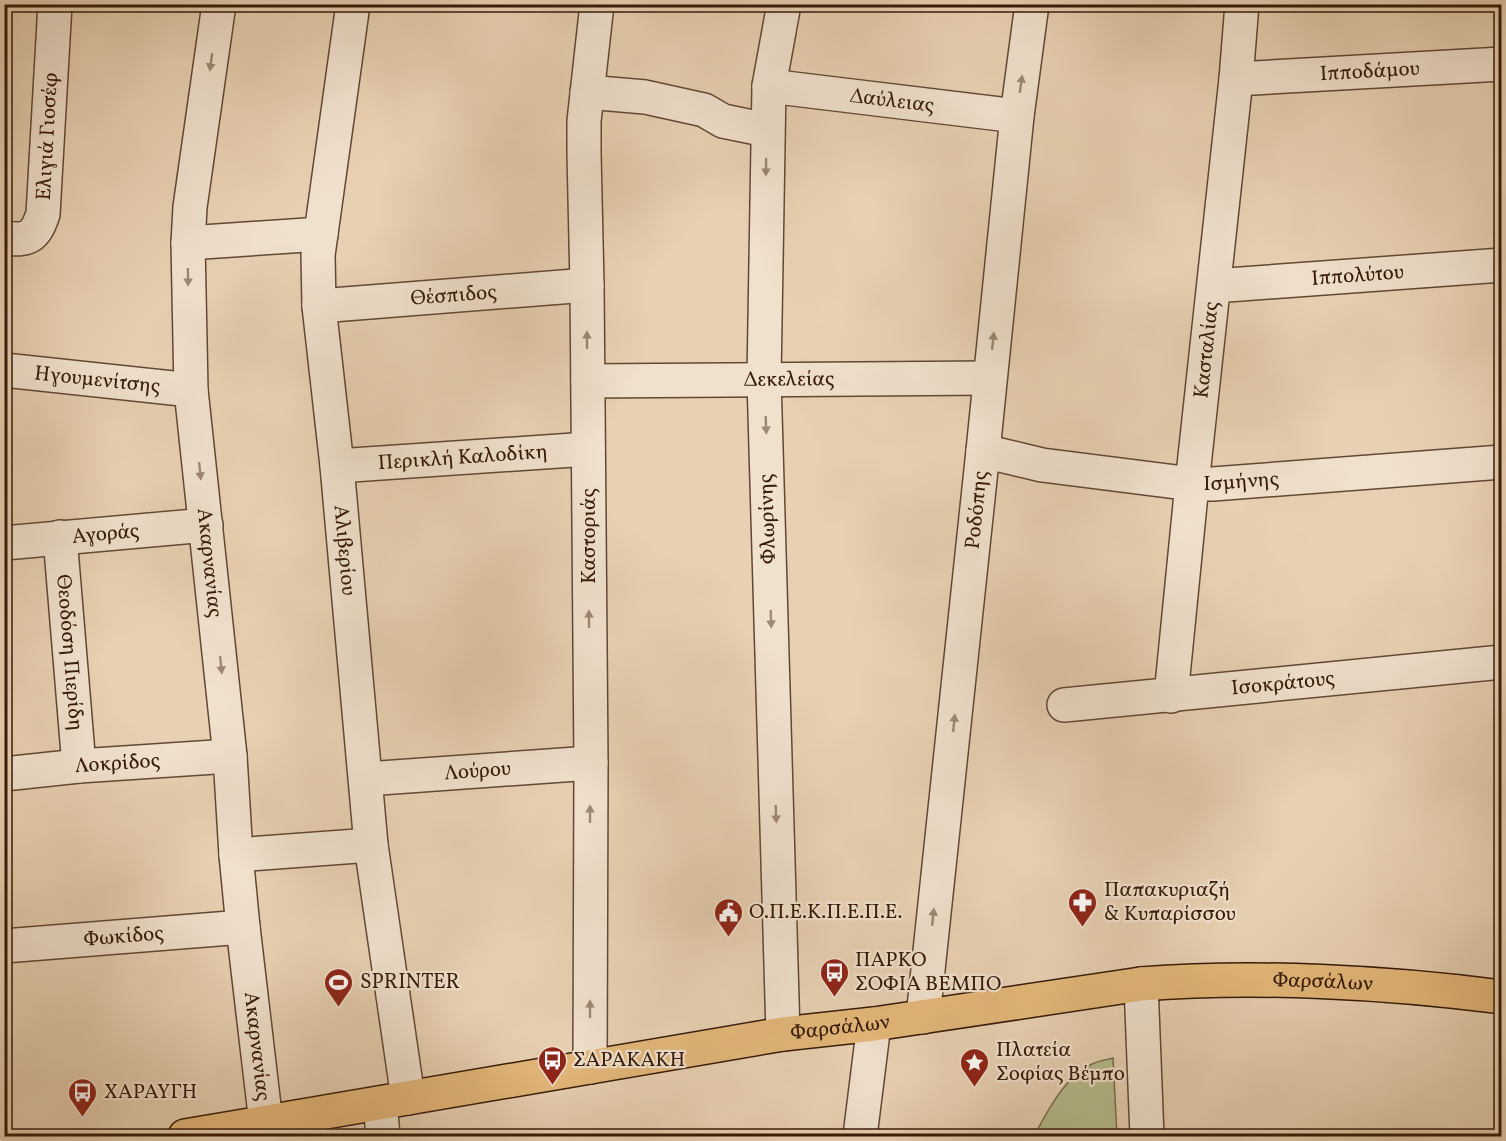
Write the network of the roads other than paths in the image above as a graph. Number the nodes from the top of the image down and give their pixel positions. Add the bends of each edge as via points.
1 (55, 4) edge
2 (219, 4) edge
3 (353, 4) edge
4 (597, 4) edge
5 (783, 4) edge
6 (1032, 4) edge
7 (1242, 4) edge
8 (1502, 64) edge
9 (1236, 79) junction
10 (769, 86) junction
11 (587, 92) junction
12 (1017, 116) junction
13 (767, 130) junction
14 (321, 234) junction
15 (4, 238) edge
16 (188, 243) junction
17 (1502, 265) edge
18 (587, 285) junction
19 (1214, 286) junction
20 (319, 306) junction
21 (4, 370) edge
22 (990, 378) junction
23 (764, 380) junction
24 (588, 381) junction
25 (191, 390) junction
26 (588, 449) junction
27 (983, 451) junction
28 (1502, 462) edge
29 (337, 466) junction
30 (1192, 484) junction
31 (206, 525) junction
32 (60, 537) junction
33 (4, 543) edge
34 (1502, 662) edge
35 (1171, 696) junction
36 (1064, 705) dead end
37 (230, 756) junction
38 (591, 763) junction
39 (79, 766) junction
40 (4, 774) edge
41 (366, 779) junction
42 (371, 845) junction
43 (236, 855) junction
44 (243, 927) junction
45 (4, 946) edge
46 (1140, 984) junction
47 (1498, 993) edge
48 (923, 1017) junction
49 (874, 1024) junction
50 (783, 1034) junction
51 (590, 1067) junction
52 (394, 1101) junction
53 (266, 1123) junction
54 (185, 1137) edge
55 (383, 1137) edge
56 (860, 1137) edge
57 (1147, 1137) edge

1 - 15 street, Ελιγιά Γιοσέφ via 43,214 37,231 22,240
2 -> 16 street, Ακαρνανίας via 191,196
3 - 14 street, Αλιβερίου
4 - 11 street, Καστοριάς
5 - 10 street, Φλωρίνης
12 -> 6 street, Ροδόπης
7 - 9 street, Κασταλίας
8 - 9 street, Ιπποδάμου
9 - 19 street, Κασταλίας
10 - 12 street, Δαύλειας
10 - 13 street, Φλωρίνης
11 - 13 street via 645,97 704,110 723,122
11 - 18 street, Καστοριάς
22 -> 12 street, Ροδόπης
13 -> 23 street, Φλωρίνης
14 - 16 street
14 - 20 street, Αλιβερίου
16 -> 25 street, Ακαρνανίας
17 - 19 street, Ιππολύτου
18 - 20 street, Θέσπιδος
24 -> 18 street, Καστοριάς
19 - 30 street, Κασταλίας
20 - 29 street, Αλιβερίου
21 - 25 street, Ηγουμενίτσης
22 - 23 street, Δεκελείας
22 - 27 street, Ροδόπης
23 - 24 street, Δεκελείας
23 -> 50 street, Φλωρίνης
24 - 26 street, Καστοριάς
25 -> 31 street, Ακαρνανίας
26 - 29 street, Περικλή Καλοδίκη
38 -> 26 street, Καστοριάς
27 - 30 street, Ισμήνης via 1042,465
48 -> 27 street, Ροδόπης
28 - 30 street, Ισμήνης
29 - 41 street, Αλιβερίου
30 - 35 street, Κασταλίας
31 - 32 street, Αγοράς
31 -> 37 street, Ακαρνανίας
32 - 33 street, Αγοράς
32 - 39 street, Θεοδόση Πιερίδη
34 - 35 street, Ισοκράτους
35 - 36 street, Ισοκράτους
37 - 39 street, Λοκρίδος
37 - 43 street, Ακαρνανίας
38 - 41 street, Λούρου
51 -> 38 street, Καστοριάς
39 - 40 street, Λοκρίδος
41 - 42 street, Αλιβερίου
42 - 43 street
42 - 52 street, Αλιβερίου
43 - 44 street, Ακαρνανίας
44 - 45 street, Φωκίδος
44 - 53 street, Ακαρνανίας
46 - 47 main road, Φαρσάλων via 1284,982
46 - 48 main road, Φαρσάλων
46 - 57 street
48 - 49 main road, Φαρσάλων
49 - 50 main road, Φαρσάλων
49 - 56 street
50 - 51 main road, Φαρσάλων
51 - 52 main road, Φαρσάλων
52 - 53 main road, Φαρσάλων
52 - 55 street, Αλιβερίου
53 - 54 main road, Φαρσάλων

